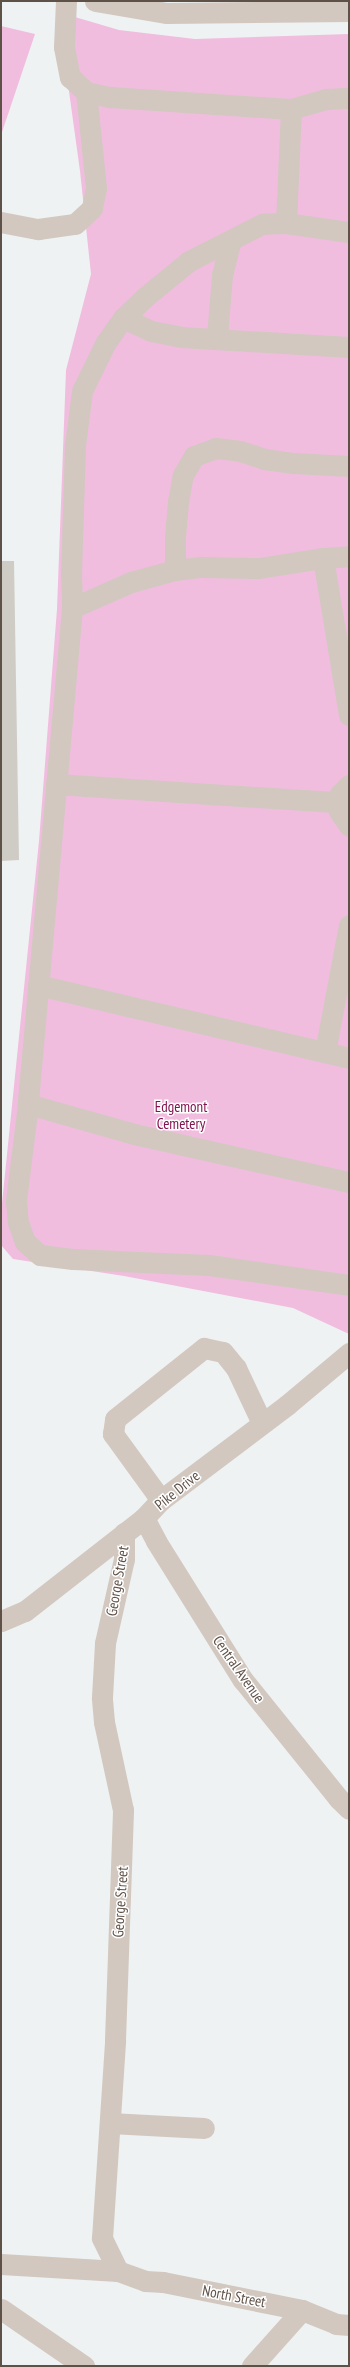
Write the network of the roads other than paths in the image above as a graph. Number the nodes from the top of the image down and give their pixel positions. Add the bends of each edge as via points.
1 (66, 1) edge
2 (95, 1) edge
3 (349, 11) edge
4 (86, 92) junction
5 (349, 98) edge
6 (290, 110) junction
7 (1, 222) edge
8 (286, 222) junction
9 (349, 232) edge
10 (230, 242) junction
11 (123, 318) junction
12 (217, 337) junction
13 (349, 347) edge
14 (349, 466) edge
15 (349, 556) edge
16 (323, 558) junction
17 (176, 570) junction
18 (72, 608) junction
19 (349, 715) edge
20 (56, 784) junction
21 (349, 785) edge
22 (338, 802) junction
23 (349, 826) edge
24 (349, 925) edge
25 (38, 986) junction
26 (325, 1052) junction
27 (349, 1058) edge
28 (28, 1104) junction
29 (349, 1182) edge
30 (349, 1285) edge
31 (349, 1353) edge
32 (262, 1423) junction
33 (161, 1500) junction
34 (144, 1518) junction
35 (124, 1533) junction
36 (1, 1621) edge
37 (349, 1809) edge
38 (110, 2123) junction
39 (204, 2128) dead end
40 (1, 2264) edge
41 (118, 2271) junction
42 (1, 2309) edge
43 (302, 2310) junction
44 (349, 2325) edge
45 (84, 2366) edge
46 (252, 2366) edge

1 - 4 street via 64,47 70,77
2 - 3 street via 166,13
4 - 6 street via 110,97
4 - 7 street via 96,188 92,208 75,224 38,229
5 - 6 street via 327,99
6 - 8 street
8 - 9 street
8 - 10 street via 262,224
10 - 11 street via 189,261 145,296
10 - 12 street via 222,275
11 - 12 street via 151,331 181,337
11 - 18 street via 104,344 82,391 75,446
12 - 13 street
14 - 17 street via 279,461 216,448 194,456 183,475 178,502 174,536
15 - 16 street
16 - 17 street via 259,568 201,567
16 - 19 street
17 - 18 street via 131,582
18 - 20 street
20 - 22 street
20 - 25 street
21 - 22 street via 340,794
22 - 23 street via 339,811
24 - 26 street
25 - 26 street
25 - 28 street
26 - 27 street
28 - 29 street via 134,1134
28 - 30 street via 16,1201 18,1222 25,1242 40,1255 73,1259 209,1264
31 - 32 street, Pike Drive
32 - 33 street, Pike Drive
32 - 33 street via 236,1368 222,1352 204,1348 115,1419 113,1434
33 - 34 street, Pike Drive
34 - 35 street, Pike Drive
34 - 37 street, Central Avenue via 243,1680
35 - 36 street, Pike Drive via 25,1611
35 - 38 street, George Street via 124,1559 105,1643 102,1697 104,1722 123,1810
38 - 39 street
38 - 41 street, George Street via 102,2238
40 - 41 street, North Street
41 - 43 street, North Street via 145,2281 163,2282
42 - 45 street
43 - 44 street, North Street via 336,2324
43 - 46 street

